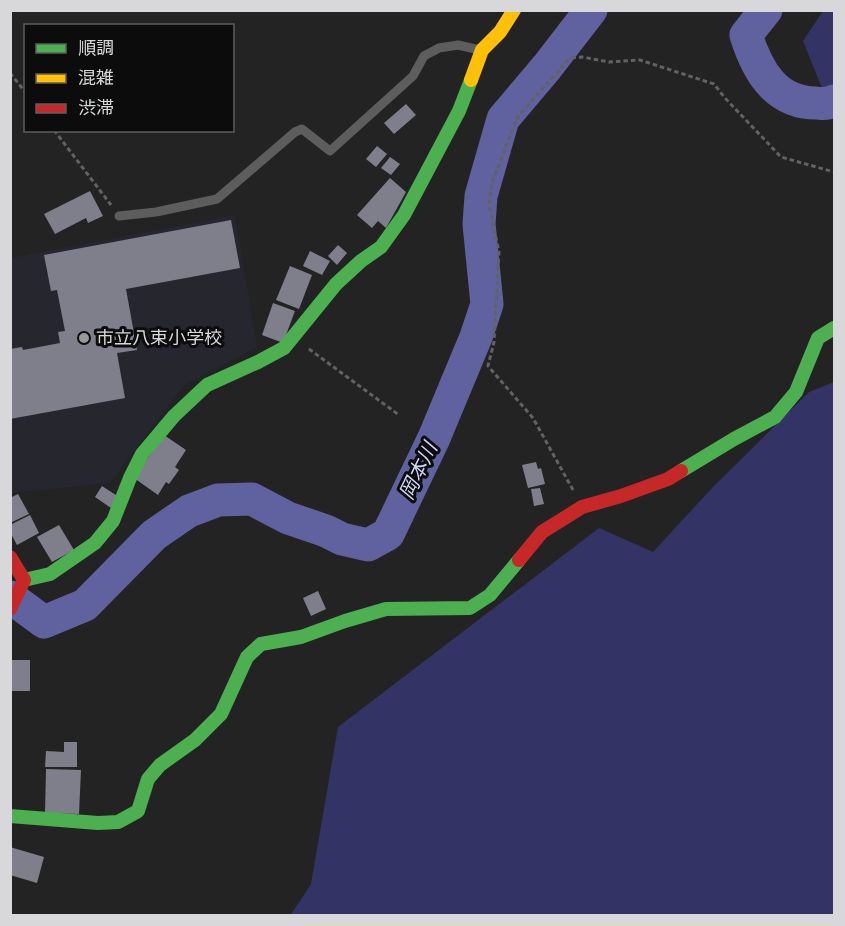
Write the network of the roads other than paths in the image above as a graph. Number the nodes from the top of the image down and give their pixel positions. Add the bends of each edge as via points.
1 (514, 10) edge
2 (482, 51) junction
3 (119, 216) road end
4 (834, 328) edge
5 (10, 557) edge
6 (22, 583) junction
7 (10, 609) edge
8 (10, 816) edge

1 - 2 street
2 - 3 lane via 458,45 424,56 413,75 330,151 302,129 217,200
2 - 6 street via 459,111 404,215 381,247 336,284 284,348 207,385 174,416 142,454 113,521 95,543 50,574
4 - 8 street via 818,338 796,392 776,417 668,479 582,507 542,532 490,595 470,608 386,609 302,637 261,644 248,657 221,714 148,779 138,811 118,822 98,823
5 - 6 street
6 - 7 street

